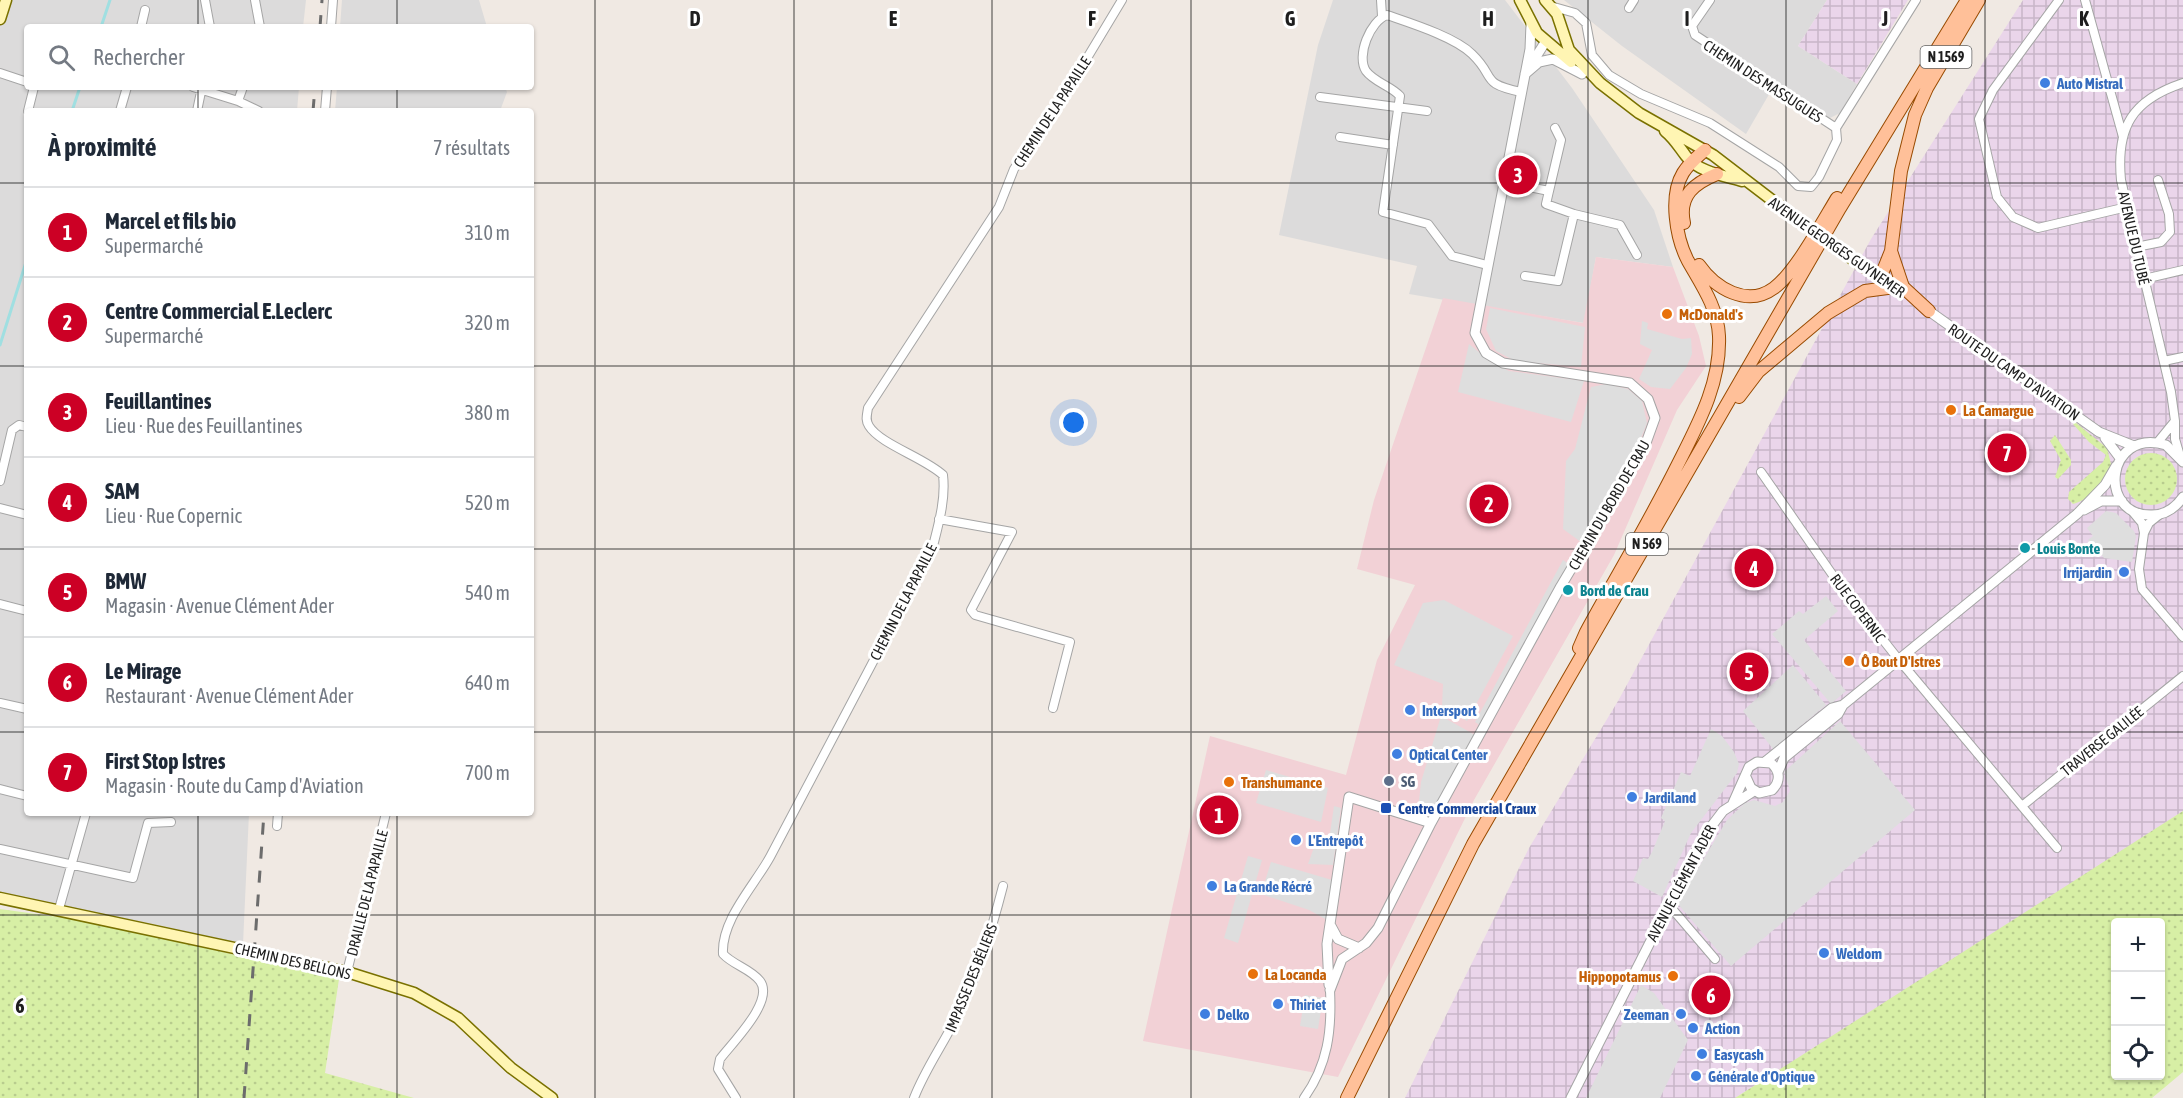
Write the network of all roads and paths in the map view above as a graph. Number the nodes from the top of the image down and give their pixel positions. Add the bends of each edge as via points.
1 (6, 0) edge
2 (205, 0) edge
3 (255, 0) edge
4 (333, 0) edge
5 (1122, 0) edge
6 (1381, 0) edge
7 (1520, 0) edge
8 (1533, 0) edge
9 (1634, 0) edge
10 (1710, 0) edge
11 (1916, 0) edge
12 (1966, 0) edge
13 (1979, 0) edge
14 (2059, 0) edge
15 (2085, 0) edge
16 (1548, 2) edge
17 (1629, 8) dead end
18 (145, 10) dead end
19 (1526, 11) junction
20 (1575, 13) junction
21 (1382, 16) junction
22 (0, 19) edge
23 (142, 24) edge
24 (209, 24) edge
25 (259, 24) edge
26 (331, 24) edge
27 (1531, 24) junction
28 (1562, 30) junction
29 (1548, 42) junction
30 (0, 73) edge
31 (1525, 74) junction
32 (1582, 74) junction
33 (24, 81) edge
34 (2183, 83) edge
35 (33, 90) edge
36 (126, 90) edge
37 (201, 90) edge
38 (208, 90) edge
39 (242, 90) edge
40 (327, 90) edge
41 (1521, 92) junction
42 (1320, 97) dead end
43 (238, 100) junction
44 (29, 108) edge
45 (121, 108) edge
46 (197, 108) edge
47 (253, 108) edge
48 (326, 108) edge
49 (1398, 108) junction
50 (1427, 111) dead end
51 (1555, 128) dead end
52 (1836, 129) junction
53 (1340, 137) dead end
54 (2123, 137) junction
55 (1393, 144) junction
56 (1878, 144) junction
57 (1705, 150) junction
58 (1696, 164) junction
59 (1717, 174) junction
60 (2158, 180) dead end
61 (1698, 181) junction
62 (1504, 182) junction
63 (1745, 182) junction
64 (1549, 191) junction
65 (2127, 207) junction
66 (1574, 214) junction
67 (2136, 247) junction
68 (1892, 251) junction
69 (1637, 255) dead end
70 (1487, 265) junction
71 (2183, 270) edge
72 (1875, 274) junction
73 (1525, 276) dead end
74 (2144, 279) junction
75 (1894, 287) junction
76 (1929, 311) junction
77 (2183, 357) edge
78 (2163, 361) junction
79 (2175, 421) junction
80 (24, 426) edge
81 (2099, 432) junction
82 (2157, 442) junction
83 (2134, 446) junction
84 (1700, 451) junction
85 (2182, 459) edge
86 (2118, 462) junction
87 (1761, 472) dead end
88 (0, 481) edge
89 (2183, 497) edge
90 (2122, 501) junction
91 (2180, 505) edge
92 (0, 508) edge
93 (2132, 511) junction
94 (24, 514) edge
95 (2077, 514) junction
96 (2159, 515) junction
97 (939, 519) junction
98 (2144, 533) junction
99 (0, 604) edge
100 (24, 610) edge
101 (2183, 637) edge
102 (1899, 660) junction
103 (2183, 676) edge
104 (1565, 684) junction
105 (0, 703) edge
106 (1844, 705) junction
107 (24, 708) edge
108 (1053, 708) dead end
109 (1766, 761) junction
110 (1778, 772) junction
111 (1746, 777) junction
112 (0, 789) edge
113 (1754, 791) junction
114 (24, 795) edge
115 (1734, 803) junction
116 (2022, 806) junction
117 (85, 816) edge
118 (278, 816) edge
119 (385, 816) edge
120 (171, 822) dead end
121 (1431, 823) junction
122 (277, 826) dead end
123 (2057, 848) dead end
124 (0, 849) edge
125 (74, 865) junction
126 (1003, 886) dead end
127 (0, 898) edge
128 (1668, 904) junction
129 (59, 909) junction
130 (1331, 926) junction
131 (1359, 948) junction
132 (1715, 959) dead end
133 (347, 972) junction
134 (1330, 990) junction
135 (552, 1098) edge
136 (736, 1098) edge
137 (914, 1098) edge
138 (1304, 1098) edge
139 (1347, 1098) edge
140 (1571, 1098) edge

1 - 22 main road
2 - 24 street
3 - 25 street
4 - 26 street
5 - 97 street, CHEMIN DE LA PAPAILLE via 1063,98 1014,169 999,207 868,408 866,419 870,428 931,463 944,475
6 - 21 street
7 - 19 main road, AVENUE GEORGES GUYNEMER
8 - 19 main road
9 - 17 street
10 - 52 street, CHEMIN DES MASSUGUES via 1692,26 1695,35
11 - 52 street, CHEMIN DES MASSUGUES
12 - 56 main road, N 569
13 - 68 main road, N 1569 via 1927,88 1916,115 1901,171
14 - 65 street via 1993,90 1979,119 1997,197 2013,217 2038,228
15 - 54 street
16 - 20 street via 1560,11
16 - 28 main road, AVENUE GEORGES GUYNEMER
18 - 23 street
19 - 27 main road, AVENUE GEORGES GUYNEMER
20 - 28 street
20 - 52 street, CHEMIN DES MASSUGUES via 1586,23 1593,55 1609,75 1641,94 1710,123 1779,168 1798,186 1811,187 1815,183 1837,140
21 - 41 street via 1431,31 1472,54 1492,83
21 - 49 street via 1371,26 1363,61 1372,77 1400,96
27 - 29 main road, AVENUE GEORGES GUYNEMER
27 - 31 street, CHEMIN DU BORD DE CRAU
28 - 29 main road
28 - 57 main road, AVENUE GEORGES GUYNEMER via 1569,50 1600,83 1639,113
29 - 31 street, CHEMIN DU BORD DE CRAU
29 - 32 main road, AVENUE GEORGES GUYNEMER
30 - 33 street
31 - 32 street via 1539,62 1553,59
31 - 41 street, CHEMIN DU BORD DE CRAU
32 - 58 main road, AVENUE GEORGES GUYNEMER via 1620,107 1667,132
34 - 54 street, AVENUE DU TUBÉ via 2141,104 2130,116
35 - 44 street
36 - 45 street
37 - 46 street
38 - 43 street
39 - 43 street
40 - 48 street
41 - 62 street, CHEMIN DU BORD DE CRAU
42 - 49 street
43 - 47 street
49 - 50 street
49 - 55 street
51 - 64 street via 1562,140
53 - 55 street
54 - 65 street, AVENUE DU TUBÉ via 2119,161
55 - 70 street via 1383,212 1428,224 1452,256
56 - 61 main road, N 569 via 1852,174 1789,271 1773,289 1747,296 1721,288 1706,276 1696,260 1683,219 1690,188
56 - 84 main road, N 569
57 - 58 main road, N 569
57 - 63 main road, AVENUE GEORGES GUYNEMER
58 - 59 main road, AVENUE GEORGES GUYNEMER
58 - 61 main road
58 - 104 main road, N 569 via 1682,174 1676,200 1677,227 1687,258 1708,296 1719,334 1714,383 1664,492 1586,632
59 - 61 main road
59 - 63 main road, AVENUE GEORGES GUYNEMER
60 - 67 street via 2169,214 2170,232 2161,242
62 - 64 street
62 - 70 street, CHEMIN DU BORD DE CRAU
63 - 72 main road, AVENUE GEORGES GUYNEMER, bridge
64 - 66 street via 1546,204
65 - 67 street, AVENUE DU TUBÉ
66 - 69 street via 1620,225
66 - 73 street via 1558,281
67 - 74 street, AVENUE DU TUBÉ
68 - 72 main road via 1883,271
68 - 76 main road via 1904,286
70 - 121 street, CHEMIN DU BORD DE CRAU via 1475,333 1486,353 1515,366 1630,383 1648,399 1655,418 1646,443 1561,586
71 - 74 street
72 - 75 main road, AVENUE GEORGES GUYNEMER
74 - 78 street, AVENUE DU TUBÉ
75 - 76 main road, AVENUE GEORGES GUYNEMER
75 - 84 main road, N 569 via 1865,291 1828,313 1758,372
76 - 81 street, ROUTE DU CAMP D'AVIATION
77 - 78 street
78 - 79 street, AVENUE DU TUBÉ
79 - 82 street
79 - 85 street, AVENUE DU TUBÉ via 2175,439
80 - 88 street via 12,430
81 - 83 street, ROUTE DU CAMP D'AVIATION
81 - 86 street, ROUTE DU CAMP D'AVIATION
82 - 83 street
82 - 85 street
83 - 86 street
84 - 104 main road, N 569
86 - 90 street via 2116,490
86 - 95 street via 2105,485
87 - 102 street, RUE COPERNIC via 1841,587
89 - 91 street
90 - 93 street
90 - 95 street via 2102,501
91 - 96 street
92 - 94 street
93 - 96 street
93 - 98 street via 2142,523
95 - 102 street
96 - 98 street
97 - 108 street via 1012,532 971,610 975,615 1070,642
97 - 136 street, CHEMIN DE LA PAPAILLE via 932,550 722,943 723,954 761,982 765,993 761,1005 720,1059 718,1069
98 - 101 street via 2139,568 2142,589
99 - 100 street
102 - 106 street
102 - 116 street, RUE COPERNIC
103 - 116 street, TRAVERSE GALILÉE
104 - 139 main road, N 569 via 1473,844
105 - 107 street
106 - 109 street via 1832,708
106 - 110 street via 1784,759
109 - 110 street
109 - 111 street via 1753,764
110 - 113 street via 1772,790
111 - 113 street
111 - 115 street, AVENUE CLÉMENT ADER
112 - 114 street
113 - 115 street, AVENUE CLÉMENT ADER
115 - 128 street, AVENUE CLÉMENT ADER via 1709,827
116 - 123 street, RUE COPERNIC
117 - 125 street
118 - 122 street
119 - 133 street, DRAILLE DE LA PAPAILLE
120 - 125 street via 148,823 133,878
121 - 130 street, CHEMIN DU BORD DE CRAU via 1349,797
121 - 131 street, CHEMIN DU BORD DE CRAU via 1378,928
124 - 125 street
125 - 129 street
126 - 137 street, IMPASSE DES BÉLIERS via 991,932 960,1010
127 - 129 main road, CHEMIN DES BELLONS
128 - 132 street
128 - 140 street, AVENUE CLÉMENT ADER
129 - 133 main road, CHEMIN DES BELLONS
130 - 131 street via 1338,939
130 - 134 street, CHEMIN DU BORD DE CRAU via 1327,944
131 - 134 street, CHEMIN DU BORD DE CRAU via 1342,959
133 - 135 main road, CHEMIN DES BELLONS via 414,993 440,1006 532,1086
134 - 138 street, CHEMIN DU BORD DE CRAU via 1327,1053

